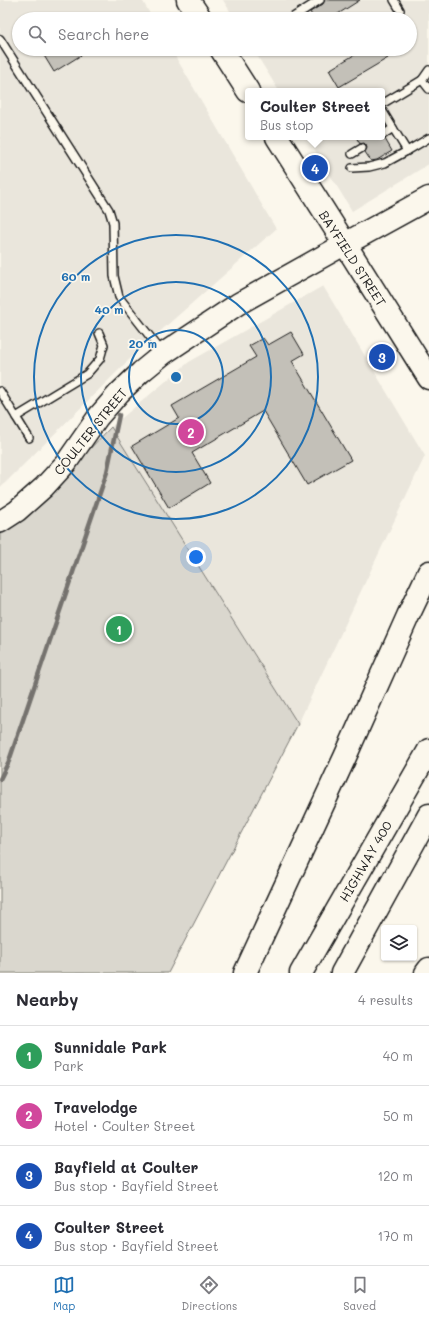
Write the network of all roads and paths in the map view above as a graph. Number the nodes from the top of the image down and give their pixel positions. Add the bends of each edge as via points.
1 (188, 0) edge
2 (320, 0) edge
3 (394, 0) edge
4 (400, 10) dead end
5 (196, 12) edge
6 (301, 12) edge
7 (0, 38) edge
8 (226, 56) edge
9 (429, 70) edge
10 (426, 80) edge
11 (246, 88) edge
12 (429, 90) edge
13 (385, 102) edge
14 (385, 115) edge
15 (393, 128) junction
16 (385, 134) edge
17 (429, 138) edge
18 (279, 140) edge
19 (362, 148) dead end
20 (407, 150) junction
21 (352, 154) dead end
22 (352, 168) dead end
23 (429, 198) edge
24 (345, 244) junction
25 (99, 333) dead end
26 (163, 354) junction
27 (429, 378) edge
28 (0, 391) edge
29 (16, 417) junction
30 (29, 438) dead end
31 (0, 522) edge
32 (429, 572) edge
33 (429, 750) edge
34 (429, 815) edge
35 (429, 969) edge
36 (244, 973) edge
37 (300, 973) edge
38 (342, 973) edge
39 (426, 973) edge

1 - 5 main road
2 - 6 lane
3 - 4 lane
7 - 26 lane via 109,210 113,223 114,276 119,297
8 - 11 main road
9 - 10 lane
10 - 12 lane
10 - 13 lane
14 - 15 lane
15 - 16 lane
15 - 20 lane
17 - 20 lane
18 - 24 main road, BAYFIELD STREET
19 - 21 lane
20 - 22 lane via 384,163
23 - 24 main road
24 - 26 street, COULTER STREET via 238,304
24 - 27 main road, BAYFIELD STREET
25 - 29 lane via 104,345 100,359 87,374
26 - 31 street, COULTER STREET via 119,393 98,417 66,463 44,487
28 - 29 lane
29 - 30 lane
32 - 36 main road
33 - 37 main road, HIGHWAY 400
34 - 38 main road
35 - 39 main road

